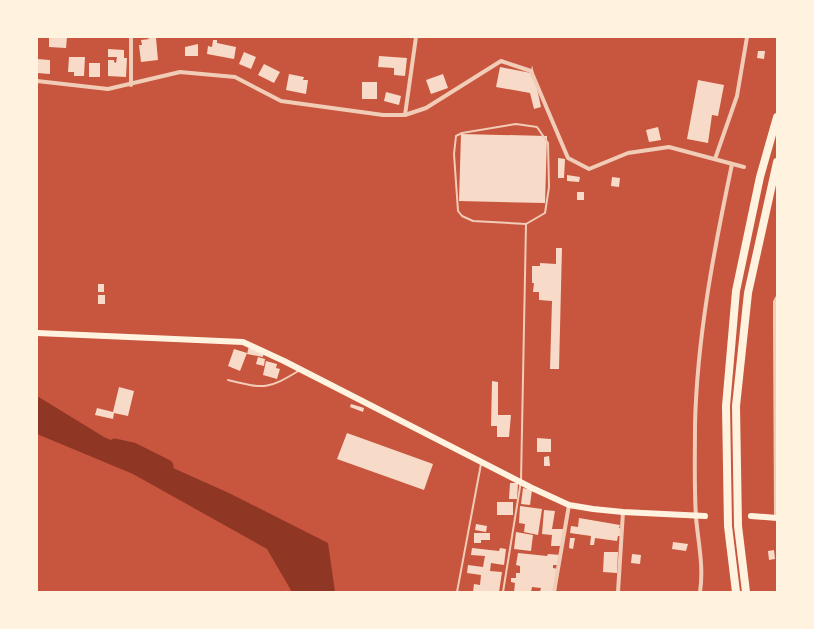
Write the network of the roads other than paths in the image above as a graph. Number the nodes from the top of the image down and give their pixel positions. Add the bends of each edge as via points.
1 (131, 37) edge
2 (416, 37) edge
3 (748, 37) edge
4 (37, 82) edge
5 (131, 84) junction
6 (404, 115) junction
7 (777, 117) edge
8 (715, 159) junction
9 (777, 162) edge
10 (732, 164) junction
11 (744, 168) dead end
12 (526, 224) junction
13 (777, 298) edge
14 (776, 324) edge
15 (37, 333) edge
16 (776, 358) edge
17 (301, 369) junction
18 (228, 380) dead end
19 (776, 388) edge
20 (776, 452) edge
21 (482, 462) junction
22 (521, 481) junction
23 (776, 481) edge
24 (569, 505) junction
25 (624, 512) junction
26 (696, 516) junction
27 (706, 516) dead end
28 (752, 516) dead end
29 (776, 518) edge
30 (457, 592) edge
31 (504, 592) edge
32 (554, 592) edge
33 (618, 592) edge
34 (700, 592) edge
35 (736, 592) edge
36 (746, 592) edge

1 - 5 street
2 - 6 street
3 - 8 street via 737,96
4 - 5 street via 108,89
5 - 6 street via 180,72 234,77 281,101 383,115
6 - 8 street via 426,108 501,61 531,71 568,158 589,169 628,153 669,147
7 - 35 highway via 760,177 736,291 726,406 728,526
8 - 10 street
9 - 36 highway via 748,293 736,406 738,526
10 - 11 street
10 - 26 street via 710,277 700,348 695,424
12 - 12 lane via 473,221 458,211 454,154 456,136 516,124 537,127 548,143 549,187 545,213
12 - 22 lane
13 - 14 street
14 - 16 street
15 - 17 main road via 243,342
16 - 19 street
17 - 18 lane via 278,383 259,388
17 - 21 main road
19 - 20 street
20 - 23 street
21 - 22 main road
21 - 30 lane
22 - 24 main road
22 - 31 lane
23 - 29 street
24 - 25 main road
24 - 32 street
25 - 26 main road
25 - 33 street
26 - 27 main road
26 - 34 street via 703,574
28 - 29 main road

